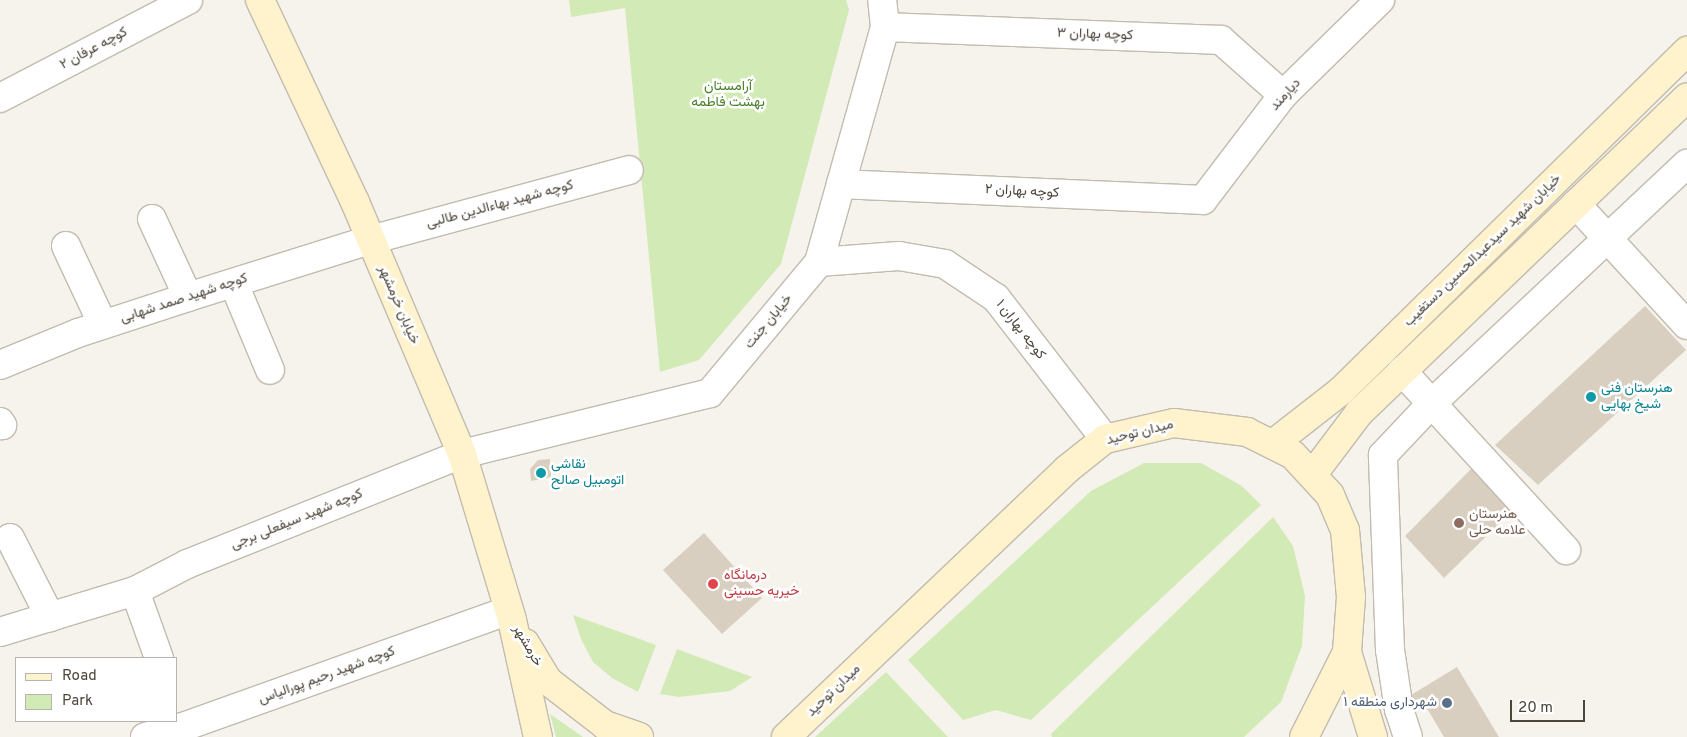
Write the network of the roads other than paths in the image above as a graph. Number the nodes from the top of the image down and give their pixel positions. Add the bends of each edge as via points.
1 (188, 0) edge
2 (260, 0) edge
3 (882, 0) edge
4 (1380, 0) edge
5 (885, 27) junction
6 (1687, 51) edge
7 (1283, 95) junction
8 (1687, 97) edge
9 (0, 98) edge
10 (1687, 164) edge
11 (629, 170) dead end
12 (841, 184) junction
13 (1204, 200) joint
14 (1576, 204) junction
15 (152, 219) dead end
16 (370, 240) junction
17 (1609, 240) junction
18 (66, 246) dead end
19 (819, 262) junction
20 (234, 284) junction
21 (188, 297) junction
22 (103, 325) junction
23 (1687, 325) edge
24 (0, 365) edge
25 (270, 370) dead end
26 (1402, 371) junction
27 (1431, 404) junction
28 (1105, 439) junction
29 (1273, 444) junction
30 (462, 454) junction
31 (1313, 474) junction
32 (10, 538) dead end
33 (1566, 550) dead end
34 (135, 591) junction
35 (510, 615) junction
36 (50, 617) junction
37 (0, 632) edge
38 (1347, 652) junction
39 (159, 657) edge
40 (182, 724) edge
41 (785, 735) edge
42 (144, 737) edge
43 (538, 737) edge
44 (639, 737) edge
45 (1304, 737) edge
46 (1373, 737) edge
47 (1408, 737) edge

1 - 9 street, کوچه عرفان ۲
2 - 16 main road, خیابان خرمشهر
3 - 5 street, خیابان جنت
4 - 7 street, دیارمند
5 - 7 street, کوچه بهاران ۳ via 1221,40
5 - 12 street, خیابان جنت
6 - 29 main road, خیابان شهید سیدعبدالحسین دستغیب via 1342,390
7 - 13 street, دیارمند
8 - 14 main road
10 - 17 street
11 - 16 street, کوچه شهید بهاءالدین طالبی
12 - 13 street, کوچه بهاران ۲
12 - 19 street, خیابان جنت
14 - 17 street
14 - 26 main road
15 - 21 street
16 - 20 street, کوچه شهید صمد شهابی
16 - 30 main road, خیابان خرمشهر
17 - 23 street
17 - 27 street
18 - 22 street
19 - 28 street, کوچه بهاران ۱ via 899,256 945,264 996,298
19 - 30 street, خیابان جنت via 710,393
20 - 21 street, کوچه شهید صمد شهابی
20 - 25 street
21 - 22 street, کوچه شهید صمد شهابی
22 - 24 street, کوچه شهید صمد شهابی
26 - 27 street
26 - 31 main road via 1359,413
27 - 33 street
27 - 47 street via 1383,456 1390,650
28 - 29 main road, میدان توحید via 1174,423 1246,432
28 - 41 main road, میدان توحید via 1066,470
29 - 31 main road, میدان توحید
30 - 34 street, کوچه شهید سیفعلی برجی via 187,564
30 - 35 main road, خیابان خرمشهر
31 - 38 main road, میدان توحید via 1330,495 1345,530 1351,597
32 - 36 street
34 - 36 street, کوچه شهید سیفعلی برجی
34 - 39 street
35 - 40 street, کوچه شهید رحیم پورالیاس
35 - 43 main road, خرمشهر
35 - 44 main road, خرمشهر via 548,681 605,725
36 - 37 street, کوچه شهید سیفعلی برجی
38 - 45 main road, میدان توحید
38 - 46 main road
40 - 42 street, کوچه شهید رحیم پورالیاس

